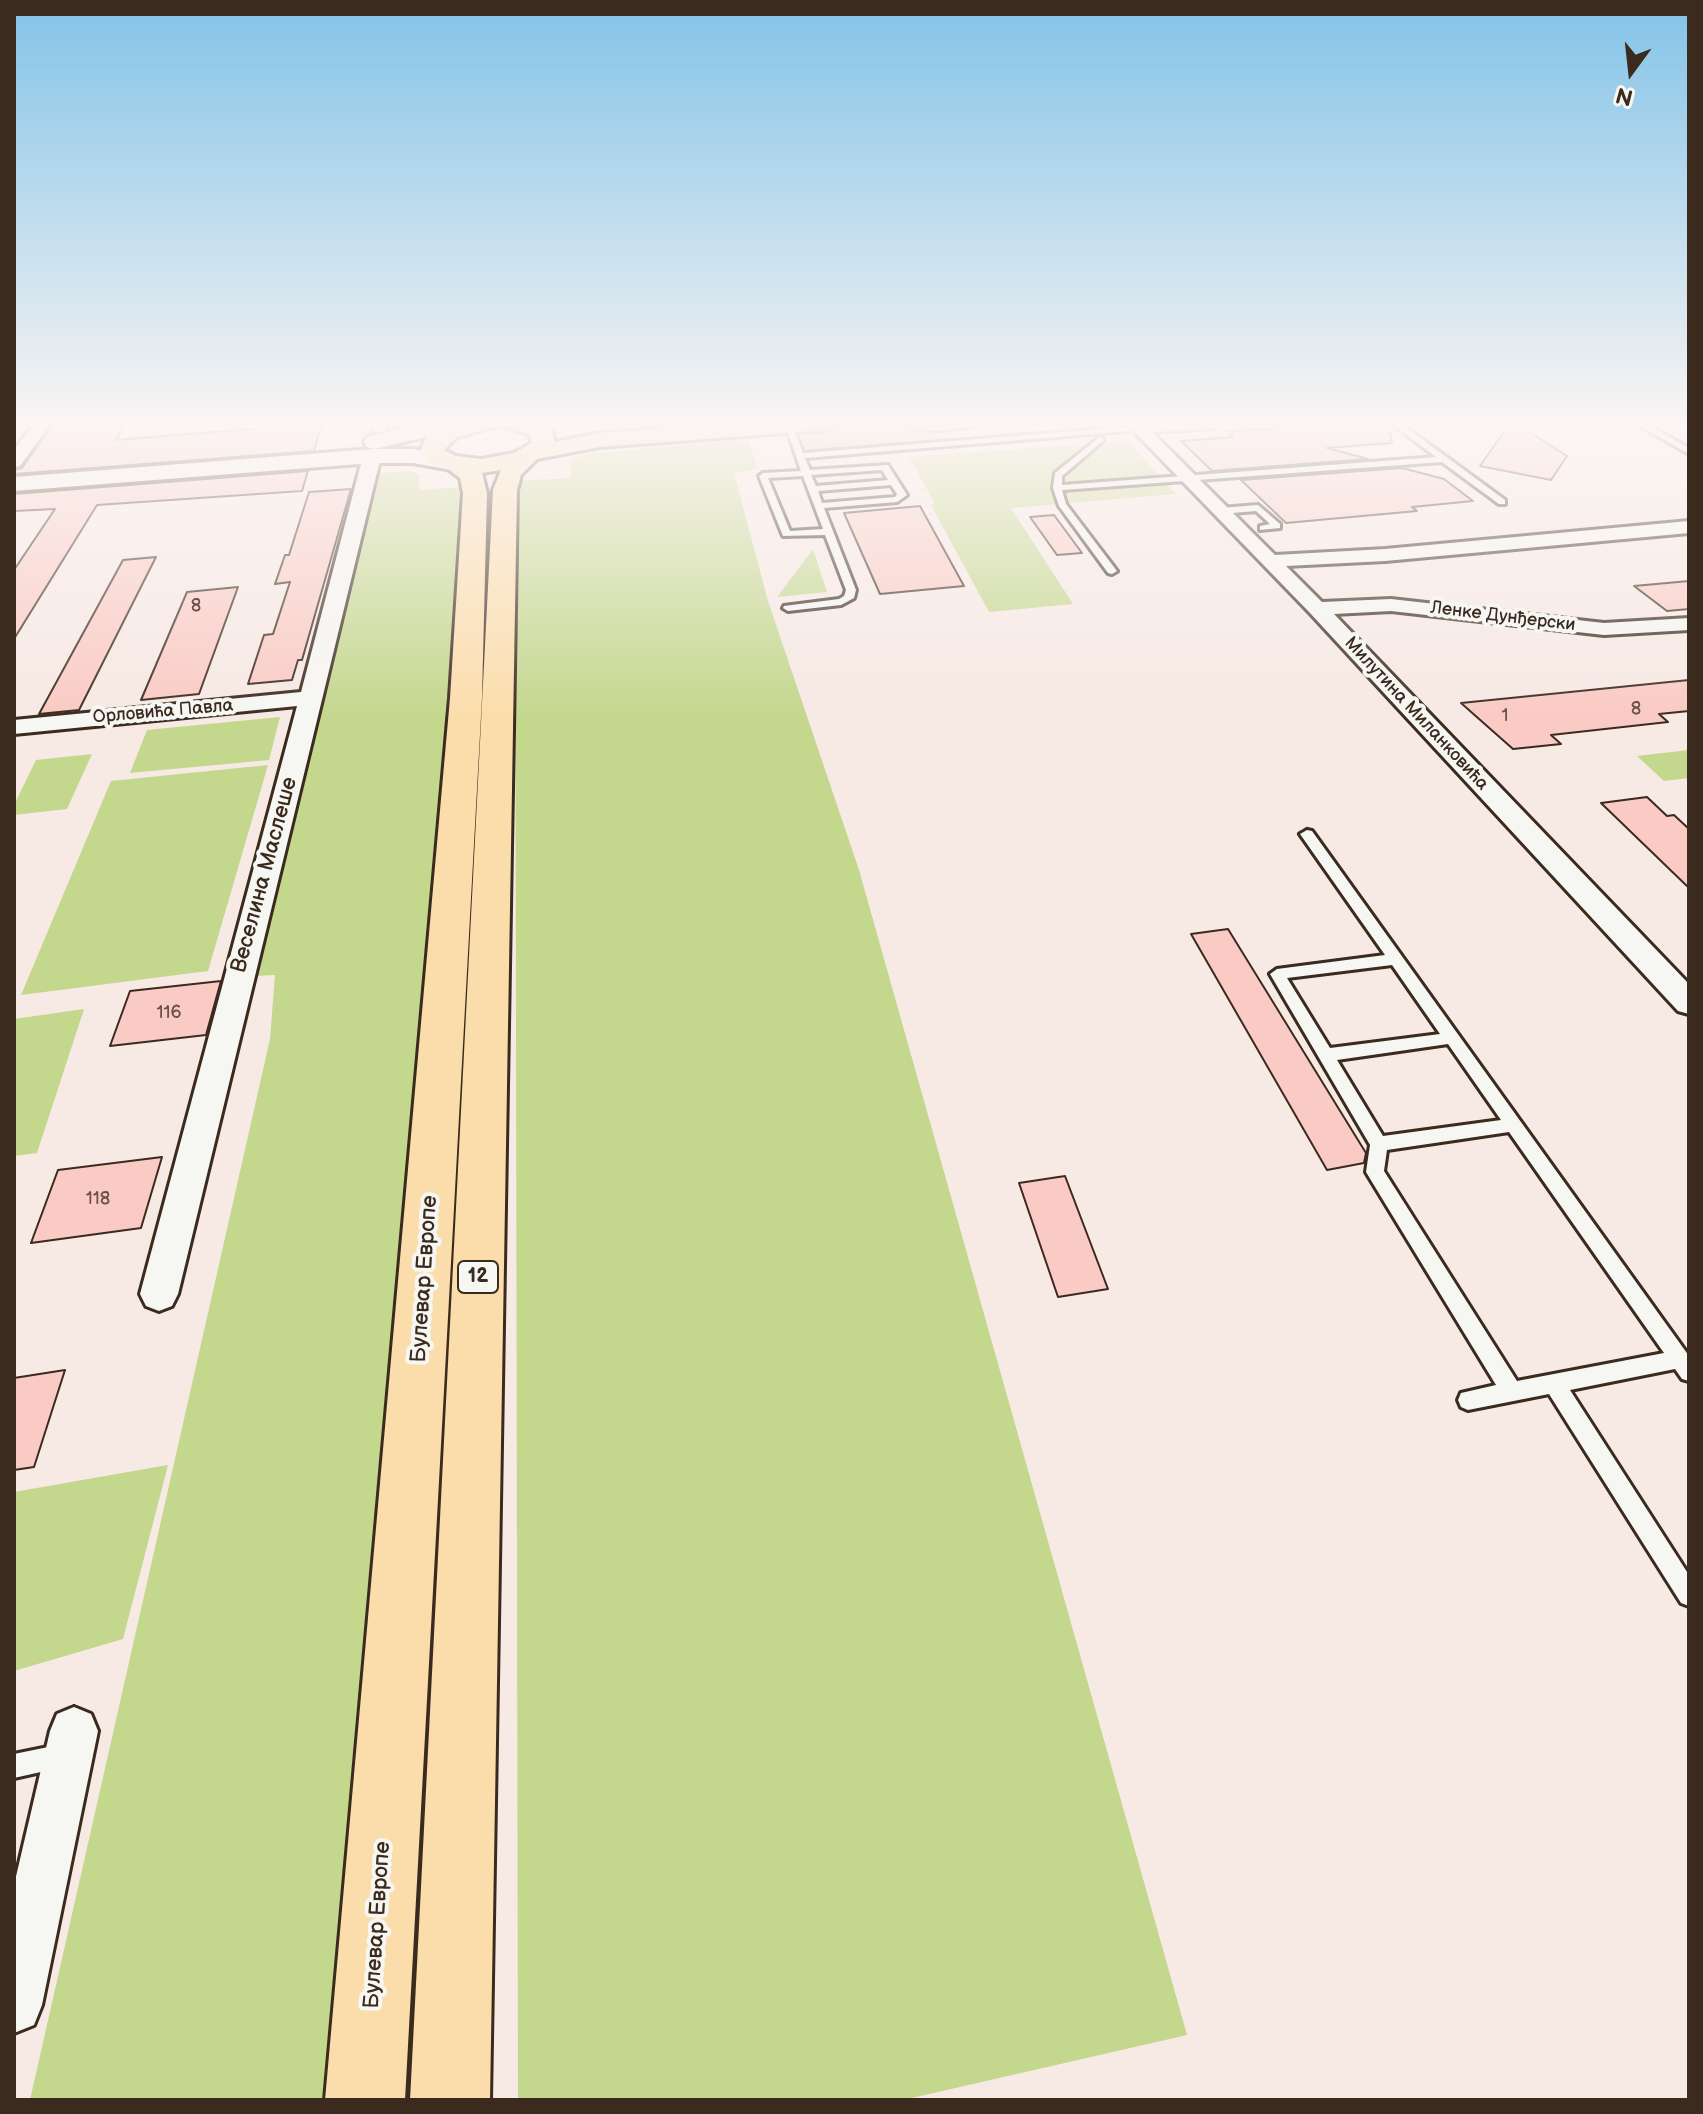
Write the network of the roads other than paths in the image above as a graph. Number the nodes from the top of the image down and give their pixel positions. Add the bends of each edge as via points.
1 (356, 522) edge
2 (474, 522) edge
3 (504, 522) edge
4 (781, 522) edge
5 (825, 522) edge
6 (1075, 522) edge
7 (1230, 522) edge
8 (1272, 522) edge
9 (1689, 527) edge
10 (1263, 528) dead end
11 (829, 532) junction
12 (1269, 561) junction
13 (1112, 571) dead end
14 (788, 608) dead end
15 (1317, 609) junction
16 (1689, 624) edge
17 (312, 698) junction
18 (14, 727) edge
19 (1307, 834) dead end
20 (1396, 959) junction
21 (1689, 1003) edge
22 (1451, 1038) junction
23 (1326, 1055) junction
24 (1512, 1125) junction
25 (1379, 1144) junction
26 (159, 1294) dead end
27 (1684, 1366) edge
28 (1554, 1384) junction
29 (1512, 1392) junction
30 (1468, 1400) dead end
31 (1689, 1595) edge
32 (71, 1743) joint
33 (14, 1766) edge
34 (14, 2005) edge
35 (365, 2100) edge
36 (450, 2100) edge

1 - 17 street, Веселина Маслеше
2 - 35 main road, Булевар Европе / 12 via 466,698
3 - 36 main road, 12
4 - 11 lane via 786,534 795,536
5 - 11 lane
6 - 13 lane
7 - 12 street, Милутина Миланковића
8 - 10 lane via 1277,526
9 - 12 street
11 - 14 lane via 851,590 849,598
12 - 15 street, Милутина Миланковића
15 - 16 street, Ленке Дунђерски via 1391,605 1604,629
15 - 21 street, Милутина Миланковића
17 - 18 street, Орловића Павла
17 - 26 street, Веселина Маслеше
19 - 20 lane
20 - 22 lane
20 - 23 lane via 1277,974
22 - 23 lane
22 - 24 lane
23 - 25 lane
24 - 25 lane
24 - 27 lane
25 - 29 lane via 1375,1172
27 - 28 lane
28 - 29 lane
28 - 31 lane
29 - 30 lane
32 - 33 lane
32 - 34 street

